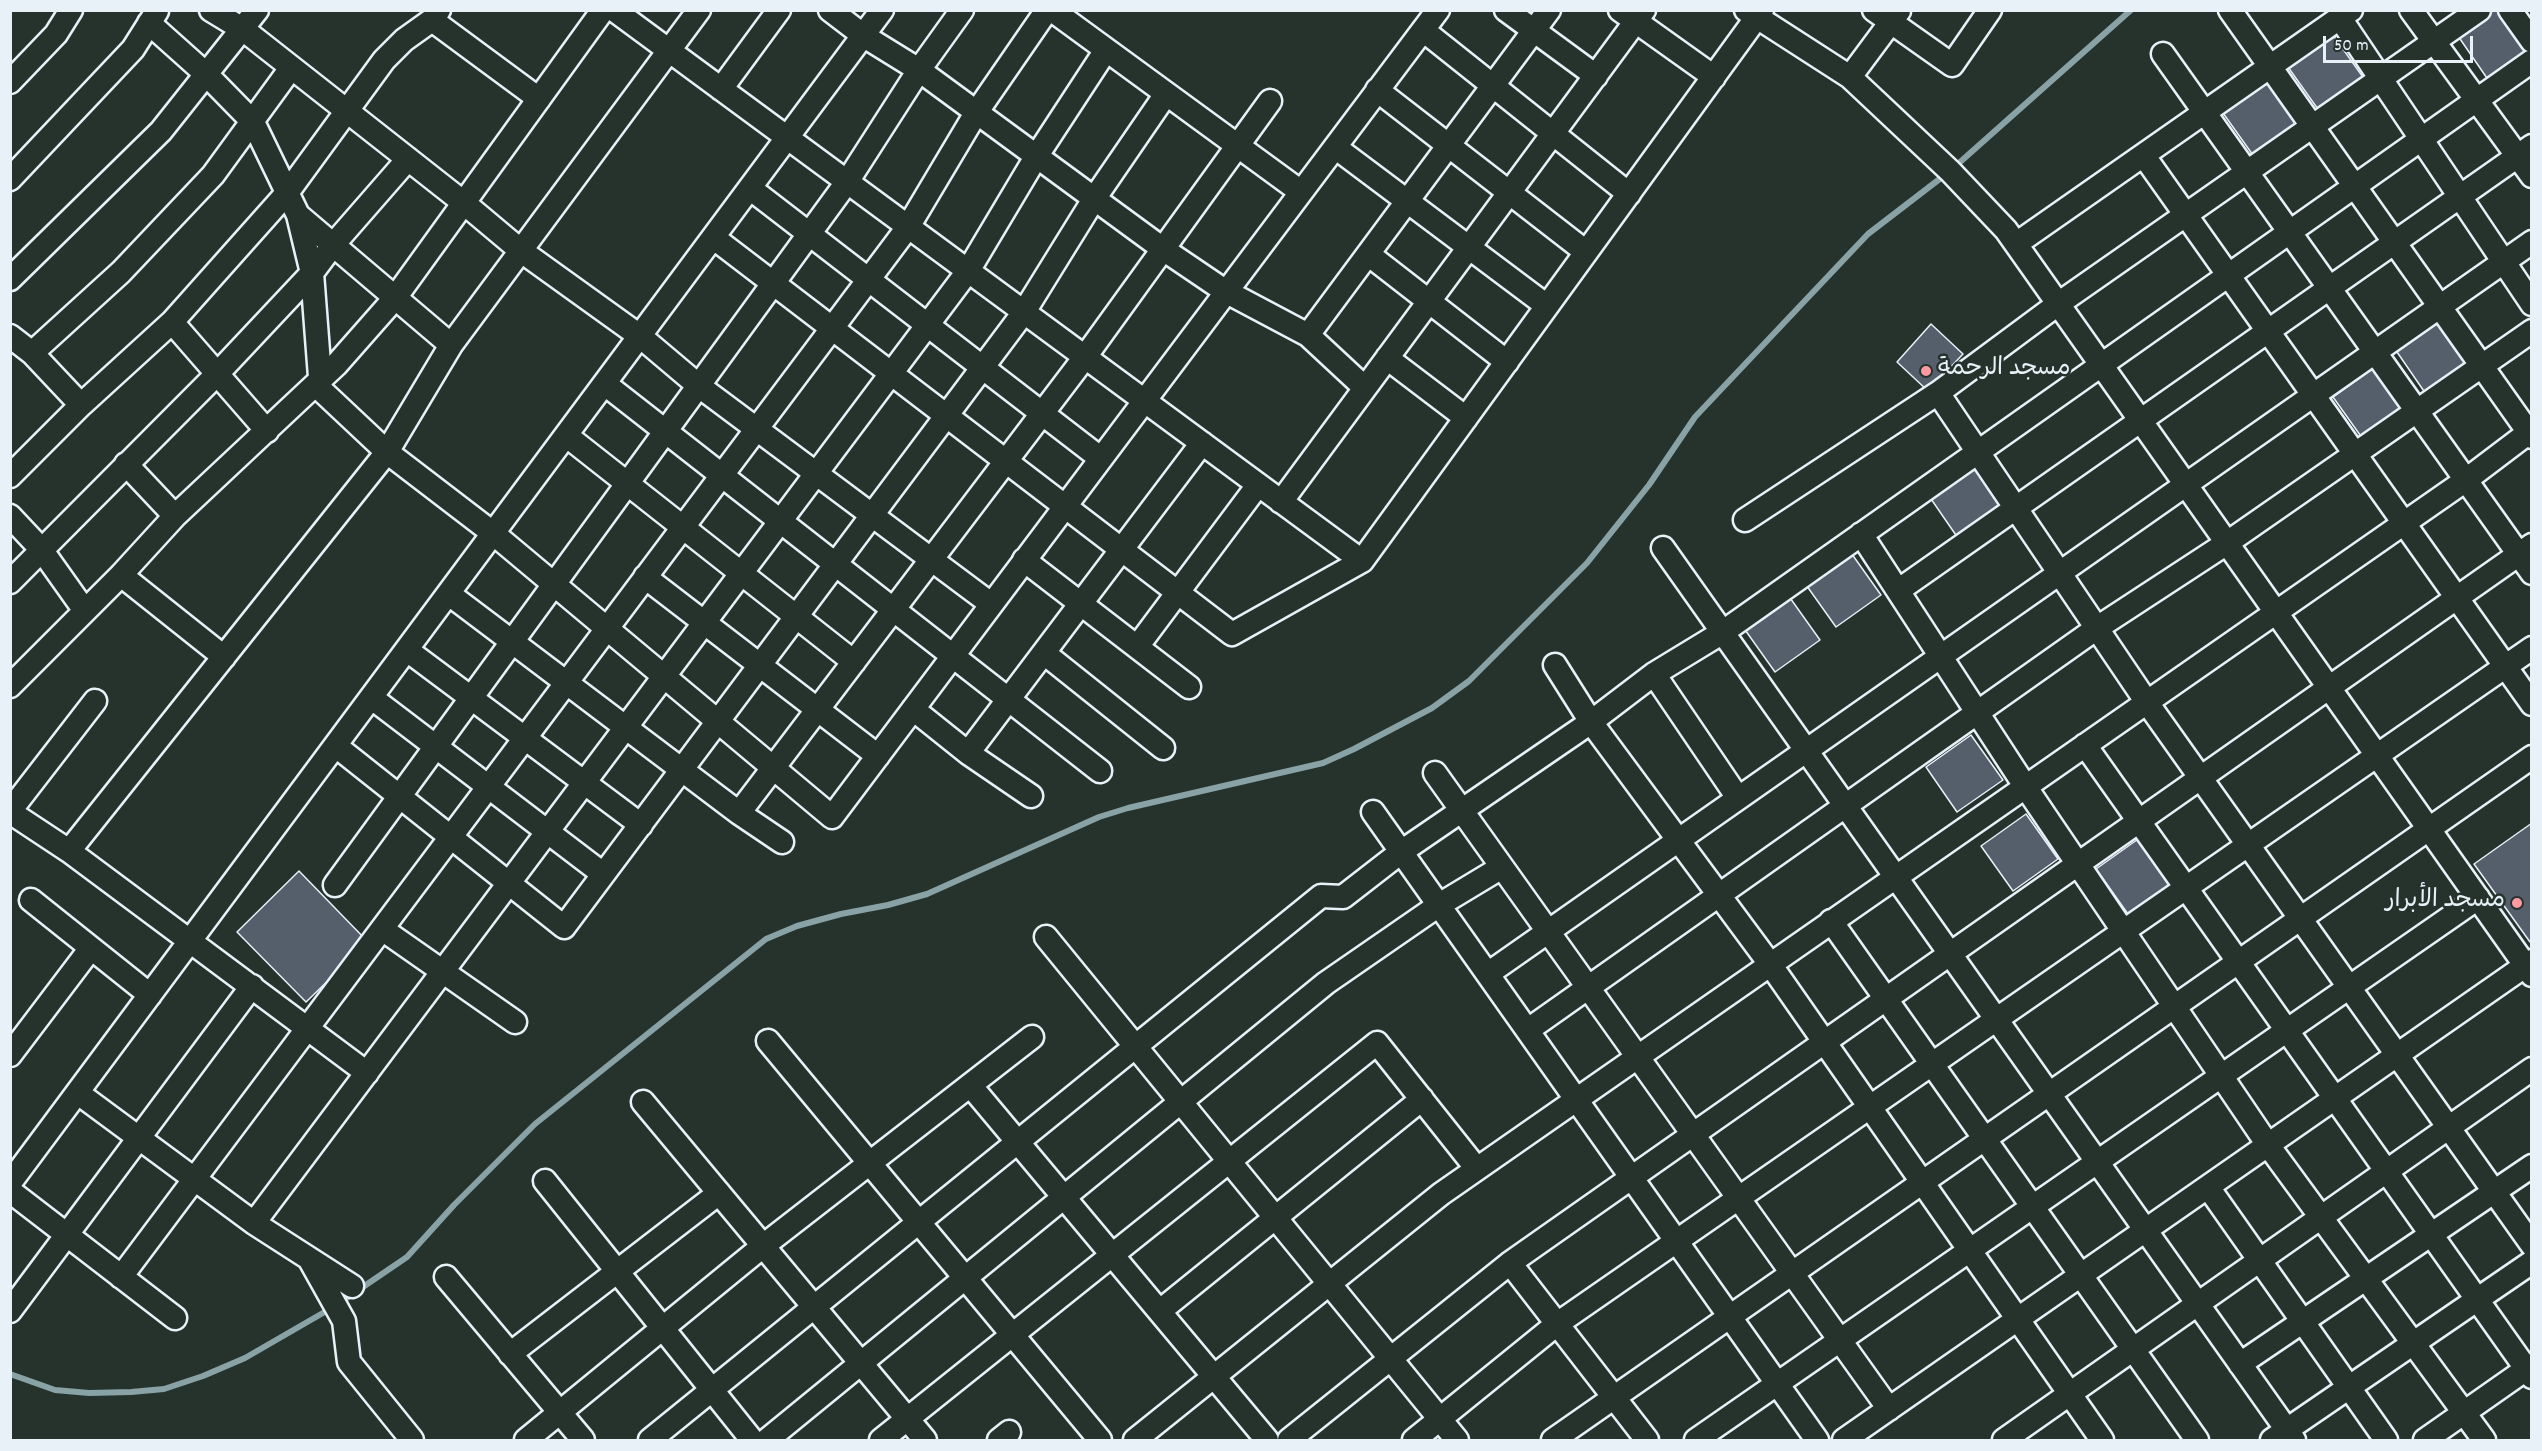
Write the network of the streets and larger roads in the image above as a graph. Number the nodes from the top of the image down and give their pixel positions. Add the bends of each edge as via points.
1 (71, 10) edge
2 (211, 10) edge
3 (257, 10) edge
4 (603, 10) edge
5 (614, 10) edge
6 (699, 10) edge
7 (779, 10) edge
8 (830, 10) edge
9 (882, 10) edge
10 (962, 10) edge
11 (1047, 10) edge
12 (1052, 10) edge
13 (1438, 10) edge
14 (1506, 10) edge
15 (1549, 10) edge
16 (1990, 10) edge
17 (2230, 10) edge
18 (2411, 10) edge
19 (2479, 10) edge
20 (2510, 10) edge
21 (1755, 13) edge
22 (1634, 14) edge
23 (1888, 14) edge
24 (2345, 14) edge
25 (436, 15) edge
26 (153, 17) edge
27 (244, 30) junction
28 (1423, 30) junction
29 (1534, 31) junction
30 (864, 36) junction
31 (2532, 41) edge
32 (2434, 42) junction
33 (1106, 50) junction
34 (670, 51) junction
35 (2163, 54) dead end
36 (2532, 61) edge
37 (291, 68) junction
38 (2271, 68) junction
39 (919, 70) junction
40 (206, 74) junction
41 (1596, 76) junction
42 (1714, 77) junction
43 (1850, 77) junction
44 (2381, 79) junction
45 (10, 82) edge
46 (1493, 86) junction
47 (721, 89) junction
48 (1377, 90) junction
49 (1166, 94) junction
50 (539, 99) junction
51 (2476, 100) junction
52 (1270, 101) dead end
53 (348, 112) junction
54 (976, 113) junction
55 (2205, 113) junction
56 (253, 122) junction
57 (2312, 127) junction
58 (1553, 134) junction
59 (788, 139) junction
60 (2421, 139) junction
61 (1237, 145) junction
62 (1449, 146) junction
63 (1335, 147) junction
64 (2524, 151) edge
65 (2144, 156) junction
66 (1036, 157) junction
67 (408, 159) junction
68 (2247, 172) junction
69 (2532, 176) edge
70 (10, 179) edge
71 (847, 182) junction
72 (2354, 186) junction
73 (751, 189) junction
74 (1301, 192) junction
75 (287, 193) junction
76 (1509, 193) junction
77 (1629, 194) junction
78 (2460, 197) junction
79 (1094, 199) junction
80 (1407, 202) junction
81 (464, 203) junction
82 (298, 215) junction
83 (2186, 215) junction
84 (908, 227) junction
85 (2289, 231) junction
86 (809, 234) junction
87 (714, 238) junction
88 (2532, 242) edge
89 (2394, 243) junction
90 (2016, 244) junction
91 (333, 245) junction
92 (1469, 248) junction
93 (1162, 249) junction
94 (520, 250) junction
95 (1586, 252) junction
96 (1368, 254) junction
97 (2503, 262) junction
98 (968, 271) junction
99 (312, 273) junction
100 (2228, 274) junction
101 (10, 279) edge
102 (868, 280) junction
103 (774, 283) junction
104 (2330, 288) junction
105 (1225, 291) junction
106 (395, 298) junction
107 (1429, 302) junction
108 (2058, 304) junction
109 (2532, 304) edge
110 (1547, 306) junction
111 (2439, 307) junction
112 (1024, 312) junction
113 (172, 322) junction
114 (927, 325) junction
115 (832, 328) junction
116 (2532, 331) edge
117 (2268, 332) junction
118 (1308, 335) junction
119 (10, 336) edge
120 (641, 337) junction
121 (451, 345) junction
122 (2375, 352) junction
123 (32, 353) junction
124 (1085, 357) junction
125 (1387, 358) junction
126 (1507, 362) junction
127 (2100, 364) junction
128 (2481, 366) junction
129 (982, 368) junction
130 (218, 373) junction
131 (891, 373) junction
132 (320, 381) junction
133 (606, 384) junction
134 (699, 386) junction
135 (1365, 388) junction
136 (1938, 393) junction
137 (2313, 395) junction
138 (1143, 400) junction
139 (81, 405) junction
140 (2417, 410) junction
141 (1042, 414) junction
142 (947, 416) junction
143 (1466, 418) junction
144 (2141, 422) junction
145 (756, 429) junction
146 (267, 431) junction
147 (666, 432) junction
148 (2530, 433) edge
149 (567, 436) junction
150 (1202, 443) junction
151 (1978, 451) junction
152 (387, 452) junction
153 (2355, 454) junction
154 (1100, 458) junction
155 (1006, 461) junction
156 (126, 464) junction
157 (816, 473) junction
158 (10, 476) edge
159 (722, 476) junction
160 (2466, 480) junction
161 (628, 484) junction
162 (1258, 485) junction
163 (2185, 485) junction
164 (1281, 502) junction
165 (1064, 506) junction
166 (2016, 508) junction
167 (872, 515) junction
168 (10, 516) edge
169 (175, 516) junction
170 (1745, 520) dead end
171 (780, 521) junction
172 (2404, 523) junction
173 (683, 527) junction
174 (494, 534) junction
175 (1861, 534) junction
176 (2227, 543) junction
177 (1663, 548) dead end
178 (42, 549) junction
179 (1122, 549) junction
180 (2525, 550) edge
181 (931, 559) junction
182 (1024, 560) junction
183 (1362, 561) junction
184 (835, 564) junction
185 (741, 573) junction
186 (2060, 573) junction
187 (2532, 573) edge
188 (121, 575) junction
189 (645, 578) junction
190 (10, 582) edge
191 (554, 584) junction
192 (1899, 590) junction
193 (1177, 592) junction
194 (449, 594) junction
195 (2457, 598) junction
196 (991, 604) junction
197 (1081, 604) junction
198 (893, 610) junction
199 (85, 611) junction
200 (2275, 612) junction
201 (796, 617) junction
202 (704, 623) junction
203 (607, 628) junction
204 (2097, 628) junction
205 (1724, 632) junction
206 (512, 642) junction
207 (1137, 646) junction
208 (2532, 648) edge
209 (407, 650) junction
210 (1044, 653) junction
211 (952, 656) junction
212 (1941, 656) junction
213 (224, 657) junction
214 (854, 662) junction
215 (760, 665) junction
216 (1555, 665) dead end
217 (2505, 667) junction
218 (1654, 674) junction
219 (664, 676) junction
220 (566, 683) junction
221 (10, 686) edge
222 (1189, 687) dead end
223 (2329, 688) junction
224 (372, 698) junction
225 (472, 698) junction
226 (1008, 700) junction
227 (95, 701) dead end
228 (2146, 701) junction
229 (2532, 704) edge
230 (913, 709) junction
231 (818, 710) junction
232 (1978, 712) junction
233 (718, 721) junction
234 (1591, 722) junction
235 (626, 727) junction
236 (525, 738) junction
237 (2085, 745) junction
238 (336, 746) junction
239 (436, 747) junction
240 (1163, 748) dead end
241 (1806, 751) junction
242 (968, 753) junction
243 (878, 756) junction
244 (2377, 756) junction
245 (2532, 757) edge
246 (773, 768) junction
247 (682, 770) junction
248 (1100, 771) dead end
249 (1435, 773) dead end
250 (2200, 778) junction
251 (584, 782) junction
252 (2025, 786) junction
253 (488, 787) junction
254 (1031, 796) dead end
255 (399, 797) junction
256 (1738, 798) junction
257 (1846, 806) junction
258 (1461, 810) junction
259 (10, 812) edge
260 (1373, 812) dead end
261 (739, 813) junction
262 (2139, 821) junction
263 (641, 825) junction
264 (2428, 829) junction
265 (547, 831) junction
266 (450, 837) junction
267 (1678, 840) junction
268 (782, 842) dead end
269 (2248, 845) junction
270 (69, 851) junction
271 (1401, 852) junction
272 (2078, 864) junction
273 (1502, 867) junction
274 (603, 874) junction
275 (1896, 876) junction
276 (509, 883) junction
277 (335, 885) dead end
278 (2186, 888) junction
279 (1719, 895) junction
280 (2478, 898) junction
281 (31, 900) dead end
282 (1439, 905) junction
283 (2300, 918) junction
284 (1832, 921) junction
285 (382, 929) junction
286 (2123, 931) junction
287 (1548, 932) junction
288 (1046, 937) dead end
289 (191, 941) junction
290 (91, 948) junction
291 (1950, 954) junction
292 (2238, 962) junction
293 (1770, 964) junction
294 (2529, 967) edge
295 (442, 971) junction
296 (1489, 973) junction
297 (252, 986) junction
298 (2349, 987) junction
299 (1588, 988) junction
300 (150, 995) junction
301 (1886, 999) junction
302 (2175, 1006) junction
303 (1996, 1019) junction
304 (515, 1022) dead end
305 (308, 1028) junction
306 (1528, 1030) junction
307 (2287, 1030) junction
308 (1032, 1037) dead end
309 (768, 1041) dead end
310 (1824, 1042) junction
311 (14, 1043) edge
312 (1135, 1046) junction
313 (2398, 1055) junction
314 (1638, 1057) junction
315 (1932, 1064) junction
316 (2532, 1069) edge
317 (367, 1073) junction
318 (2221, 1076) junction
319 (970, 1085) junction
320 (78, 1093) junction
321 (2049, 1094) junction
322 (1422, 1099) junction
323 (2335, 1099) junction
324 (1576, 1100) junction
325 (643, 1102) dead end
326 (1181, 1102) junction
327 (1870, 1107) junction
328 (2448, 1127) junction
329 (1693, 1134) junction
330 (139, 1138) junction
331 (1985, 1139) junction
332 (1018, 1142) junction
333 (2268, 1145) junction
334 (1230, 1162) junction
335 (2097, 1162) junction
336 (869, 1163) junction
337 (2532, 1166) edge
338 (1477, 1170) junction
339 (2386, 1171) junction
340 (1631, 1177) junction
341 (195, 1179) junction
342 (544, 1180) dead end
343 (1922, 1182) junction
344 (10, 1183) edge
345 (2208, 1187) junction
346 (10, 1191) edge
347 (2494, 1192) junction
348 (719, 1193) junction
349 (1065, 1197) junction
350 (1739, 1198) junction
351 (2033, 1207) junction
352 (1275, 1217) junction
353 (2321, 1217) junction
354 (918, 1222) junction
355 (254, 1223) junction
356 (2145, 1230) junction
357 (2431, 1234) junction
358 (67, 1235) junction
359 (1676, 1241) junction
360 (2532, 1245) edge
361 (763, 1246) junction
362 (1970, 1250) junction
363 (1113, 1255) junction
364 (309, 1258) junction
365 (2259, 1260) junction
366 (2532, 1262) edge
367 (1510, 1263) junction
368 (616, 1270) junction
369 (1792, 1273) junction
370 (2081, 1275) junction
371 (121, 1277) junction
372 (446, 1277) dead end
373 (965, 1278) junction
374 (2366, 1279) junction
375 (1330, 1284) junction
376 (352, 1286) dead end
377 (2477, 1300) junction
378 (2198, 1304) junction
379 (814, 1307) junction
380 (10, 1311) edge
381 (1160, 1311) junction
382 (1730, 1317) junction
383 (175, 1318) dead end
384 (2018, 1319) junction
385 (2303, 1322) junction
386 (1557, 1324) junction
387 (662, 1328) junction
388 (1012, 1335) junction
389 (1840, 1340) junction
390 (2413, 1344) junction
391 (2133, 1349) junction
392 (510, 1354) junction
393 (1390, 1359) junction
394 (861, 1364) junction
395 (2240, 1364) junction
396 (2530, 1370) edge
397 (1216, 1376) junction
398 (1777, 1384) junction
399 (2349, 1388) junction
400 (712, 1390) junction
401 (2070, 1394) junction
402 (1614, 1398) junction
403 (1889, 1409) junction
404 (560, 1413) junction
405 (2464, 1413) junction
406 (908, 1419) junction
407 (1440, 1420) junction
408 (2284, 1437) edge
409 (412, 1440) edge
410 (526, 1440) edge
411 (583, 1440) edge
412 (650, 1440) edge
413 (752, 1440) edge
414 (767, 1440) edge
415 (881, 1440) edge
416 (926, 1440) edge
417 (1100, 1440) edge
418 (1135, 1440) edge
419 (1268, 1440) edge
420 (1289, 1440) edge
421 (1414, 1440) edge
422 (1457, 1440) edge
423 (1553, 1440) edge
424 (1647, 1440) edge
425 (1696, 1440) edge
426 (1817, 1440) edge
427 (1844, 1440) edge
428 (2004, 1440) edge
429 (2102, 1440) edge
430 (2198, 1440) edge
431 (2386, 1440) edge
432 (2425, 1440) edge
433 (2484, 1440) edge

1 - 45 street via 56,34
2 - 27 street
3 - 27 street
4 - 50 street
5 - 34 street
6 - 34 street
7 - 47 street
8 - 30 street
9 - 30 street
10 - 39 street
11 - 54 street
12 - 33 street
13 - 28 street
14 - 29 street
15 - 29 street
16 - 23 street via 1952,64
17 - 38 street
18 - 32 street
19 - 32 street
20 - 31 street
21 - 42 street
21 - 43 street
22 - 41 street
22 - 42 street
23 - 43 street
24 - 38 street
24 - 44 street
25 - 50 street
25 - 53 street via 384,60
26 - 40 street
26 - 70 street via 132,49
27 - 37 street
27 - 40 street
28 - 46 street
28 - 48 street
29 - 41 street
29 - 46 street
30 - 39 street
30 - 59 street
32 - 44 street
32 - 51 street
33 - 49 street
33 - 66 street
34 - 47 street
34 - 94 street
35 - 55 street
36 - 51 street
37 - 53 street
37 - 56 street
38 - 55 street
38 - 57 street
39 - 54 street
39 - 71 street
40 - 56 street
40 - 101 street via 161,131
41 - 58 street
42 - 77 street
43 - 90 street via 1950,171
44 - 57 street
44 - 60 street
46 - 58 street
46 - 62 street
47 - 59 street
48 - 62 street
48 - 63 street
49 - 61 street
49 - 79 street
50 - 81 street
51 - 60 street
51 - 64 street
52 - 61 street
53 - 67 street
53 - 75 street
54 - 66 street
54 - 84 street
55 - 65 street
55 - 68 street
56 - 75 street
56 - 123 street via 213,175 136,255
57 - 68 street
57 - 72 street
58 - 76 street
58 - 77 street
59 - 71 street
59 - 73 street
60 - 72 street
60 - 78 street
61 - 74 street
61 - 93 street
62 - 76 street
62 - 80 street
63 - 74 street
63 - 80 street
64 - 69 street
64 - 78 street
65 - 83 street
65 - 90 street
66 - 79 street
66 - 98 street
67 - 81 street
67 - 91 street
68 - 83 street
68 - 85 street
71 - 84 street
71 - 86 street
72 - 85 street
72 - 89 street
73 - 86 street
73 - 87 street
74 - 105 street
75 - 82 street
75 - 113 street
76 - 92 street
76 - 95 street
77 - 95 street
78 - 89 street
78 - 97 street
79 - 93 street
79 - 112 street
80 - 92 street
80 - 96 street
81 - 94 street
81 - 106 street
82 - 91 street
82 - 99 street
83 - 100 street
83 - 108 street
84 - 98 street
84 - 102 street
85 - 100 street
85 - 104 street
86 - 102 street
86 - 103 street
87 - 103 street
87 - 120 street
88 - 97 street
89 - 104 street
89 - 111 street
90 - 108 street
91 - 99 street
91 - 106 street
92 - 107 street
92 - 110 street
93 - 105 street
93 - 124 street
94 - 120 street
94 - 121 street
95 - 110 street
96 - 107 street
96 - 118 street
97 - 109 street
97 - 111 street
98 - 112 street
98 - 114 street
99 - 130 street
99 - 132 street
100 - 117 street
100 - 127 street
102 - 114 street
102 - 115 street
103 - 115 street
103 - 134 street
104 - 117 street
104 - 122 street
105 - 118 street
105 - 138 street
106 - 121 street
106 - 132 street
107 - 125 street
107 - 126 street
108 - 127 street
108 - 136 street
110 - 126 street
111 - 122 street
111 - 128 street
112 - 124 street
112 - 129 street
113 - 130 street
113 - 139 street
114 - 129 street
114 - 131 street
115 - 131 street
115 - 145 street
116 - 128 street
117 - 137 street
117 - 144 street
118 - 135 street
119 - 123 street
120 - 133 street
120 - 134 street
121 - 152 street
122 - 137 street
122 - 140 street
123 - 139 street
124 - 138 street
124 - 141 street
125 - 135 street
125 - 143 street
126 - 143 street
127 - 144 street
127 - 151 street
128 - 140 street
128 - 148 street
129 - 141 street
129 - 142 street
130 - 146 street
130 - 156 street
131 - 142 street
131 - 157 street
132 - 146 street
132 - 152 street via 321,390
133 - 147 street
133 - 149 street
134 - 145 street
134 - 147 street
135 - 164 street
136 - 151 street
136 - 170 street
137 - 153 street
137 - 163 street
138 - 150 street
138 - 154 street
139 - 158 street
140 - 153 street
140 - 160 street
141 - 154 street
141 - 155 street
142 - 155 street
142 - 167 street
143 - 183 street
144 - 163 street
144 - 166 street
145 - 157 street
145 - 159 street
146 - 169 street
147 - 159 street
147 - 161 street
148 - 160 street
149 - 161 street
149 - 174 street
150 - 162 street
150 - 179 street
151 - 166 street
151 - 175 street
152 - 174 street
152 - 213 street
153 - 172 street
153 - 176 street
154 - 165 street
155 - 165 street
155 - 181 street
156 - 169 street
156 - 178 street
157 - 167 street
157 - 171 street
159 - 171 street
159 - 173 street
160 - 172 street
160 - 180 street
161 - 173 street
161 - 191 street
162 - 164 street
162 - 193 street
163 - 176 street
163 - 186 street
164 - 183 street
165 - 179 street
165 - 182 street
166 - 186 street
166 - 192 street
167 - 181 street
167 - 184 street
168 - 178 street
169 - 188 street
171 - 184 street
171 - 185 street
172 - 195 street
172 - 200 street
173 - 185 street
173 - 189 street
174 - 191 street
174 - 194 street
175 - 192 street
175 - 205 street
176 - 200 street
176 - 204 street
177 - 205 street
178 - 190 street
178 - 199 street
179 - 193 street
179 - 197 street
180 - 187 street
180 - 195 street
181 - 196 street
181 - 198 street
182 - 196 street
182 - 197 street
183 - 193 street via 1233,634
184 - 198 street
184 - 201 street
185 - 201 street
185 - 202 street
186 - 204 street
186 - 212 street
188 - 199 street
188 - 213 street
189 - 202 street
189 - 203 street
191 - 203 street
191 - 206 street
192 - 212 street
193 - 207 street
194 - 206 street
194 - 209 street
195 - 217 street
195 - 223 street
196 - 211 street
197 - 207 street
197 - 210 street
198 - 211 street
198 - 214 street
199 - 221 street
200 - 223 street
200 - 228 street
201 - 214 street
201 - 215 street
202 - 215 street
202 - 219 street
203 - 219 street
203 - 220 street
204 - 228 street
204 - 232 street
205 - 218 street
205 - 241 street
206 - 220 street
206 - 225 street
207 - 222 street
208 - 217 street
209 - 224 street
209 - 225 street
210 - 226 street
210 - 240 street
211 - 226 street
211 - 230 street
212 - 232 street
212 - 241 street
213 - 270 street
214 - 231 street
215 - 231 street
215 - 233 street
216 - 234 street
217 - 229 street
217 - 244 street
218 - 234 street
218 - 256 street
219 - 233 street
219 - 235 street
220 - 235 street
220 - 236 street
223 - 244 street
223 - 250 street
224 - 238 street
224 - 239 street
225 - 236 street
225 - 239 street
226 - 242 street
226 - 248 street
227 - 259 street
228 - 237 street
228 - 250 street
230 - 242 street
230 - 243 street
231 - 243 street
231 - 246 street
232 - 252 street
232 - 257 street
233 - 246 street
233 - 247 street
234 - 258 street
234 - 267 street
235 - 247 street
235 - 251 street
236 - 251 street
236 - 253 street
237 - 252 street
237 - 262 street
238 - 255 street
238 - 289 street
239 - 253 street
239 - 255 street
241 - 256 street
241 - 257 street
242 - 254 street
243 - 246 street via 832,817
244 - 264 street
244 - 269 street
245 - 264 street
246 - 261 street
247 - 261 street
247 - 263 street
249 - 258 street
250 - 262 street
250 - 269 street
251 - 263 street
251 - 265 street
252 - 272 street
252 - 275 street
253 - 265 street
253 - 266 street
255 - 266 street
255 - 277 street
256 - 267 street
257 - 275 street
257 - 279 street
258 - 271 street
258 - 273 street
259 - 270 street
260 - 271 street
261 - 268 street
262 - 272 street
262 - 278 street
263 - 274 street
264 - 280 street
264 - 283 street
265 - 274 street
265 - 276 street
266 - 276 street
266 - 285 street
267 - 279 street
267 - 287 street
269 - 278 street
269 - 283 street
270 - 289 street
271 - 282 street
271 - 312 street via 1343,897 1321,896
272 - 286 street
272 - 291 street
273 - 282 street
273 - 287 street
274 - 276 street via 564,927
275 - 284 street
275 - 291 street
276 - 295 street
278 - 286 street
278 - 292 street
279 - 293 street
279 - 299 street
280 - 294 street
280 - 298 street
281 - 290 street
282 - 296 street
282 - 326 street via 1326,983
283 - 292 street
283 - 298 street
284 - 293 street
284 - 301 street
285 - 295 street
285 - 305 street
286 - 302 street
286 - 303 street
287 - 296 street
287 - 299 street
288 - 312 street
289 - 297 street
289 - 300 street
290 - 300 street
290 - 311 street
291 - 301 street
291 - 303 street
292 - 302 street
292 - 307 street
293 - 310 street
293 - 314 street
294 - 313 street
295 - 304 street
295 - 317 street
296 - 306 street
297 - 305 street
297 - 330 street
298 - 307 street
298 - 313 street
299 - 306 street
299 - 314 street
300 - 320 street
301 - 310 street
301 - 315 street
302 - 318 street
302 - 321 street
303 - 315 street
303 - 321 street
305 - 317 street
305 - 341 street
306 - 324 street
307 - 318 street
307 - 323 street
308 - 319 street
309 - 336 street
310 - 327 street
310 - 329 street
312 - 326 street
312 - 332 street
313 - 323 street
313 - 328 street
314 - 324 street
314 - 329 street
315 - 327 street
315 - 331 street
316 - 328 street
317 - 355 street
318 - 333 street
318 - 335 street
319 - 332 street
319 - 336 street
320 - 330 street
320 - 344 street
321 - 331 street
321 - 335 street
322 - 334 street via 1377,1044
322 - 338 street
322 - 352 street
323 - 333 street
323 - 339 street
324 - 338 street
324 - 340 street
325 - 348 street
326 - 334 street
326 - 349 street
327 - 343 street
327 - 350 street
328 - 339 street
328 - 347 street
329 - 340 street
329 - 350 street
330 - 341 street
330 - 358 street
331 - 343 street
331 - 351 street
332 - 349 street
332 - 354 street
333 - 345 street
333 - 353 street
334 - 352 street
334 - 363 street
335 - 351 street
335 - 356 street
336 - 354 street
336 - 361 street
337 - 347 street
338 - 375 street via 1441,1194
339 - 353 street
339 - 357 street
340 - 359 street
340 - 367 street
341 - 355 street
341 - 371 street
342 - 368 street
343 - 362 street
343 - 369 street
345 - 356 street
345 - 365 street
346 - 358 street
347 - 357 street
347 - 360 street
348 - 361 street
348 - 368 street
349 - 363 street
349 - 373 street
350 - 359 street
350 - 369 street
351 - 362 street
351 - 370 street
352 - 375 street
352 - 381 street
353 - 365 street
353 - 374 street
354 - 373 street
354 - 379 street
355 - 364 street
356 - 370 street
356 - 378 street
357 - 374 street
357 - 377 street
358 - 371 street
358 - 380 street
359 - 382 street
359 - 386 street
361 - 379 street
361 - 387 street
362 - 384 street
362 - 389 street
363 - 381 street
363 - 388 street
364 - 376 street
364 - 409 street via 344,1321 349,1362
365 - 378 street
365 - 385 street
366 - 377 street
367 - 386 street
367 - 393 street
368 - 387 street
368 - 392 street
369 - 382 street
369 - 389 street
370 - 384 street
370 - 391 street
371 - 383 street
372 - 392 street
373 - 388 street
373 - 394 street
374 - 385 street
374 - 390 street
375 - 393 street
375 - 397 street
377 - 390 street
377 - 396 street
378 - 391 street
378 - 395 street
379 - 394 street
379 - 400 street
381 - 397 street
382 - 398 street
382 - 402 street
384 - 401 street
384 - 403 street
385 - 395 street
385 - 399 street
386 - 402 street
386 - 407 street
387 - 400 street
387 - 404 street
388 - 406 street
388 - 417 street
389 - 398 street
389 - 403 street
390 - 399 street
390 - 405 street
391 - 401 street
391 - 430 street
392 - 404 street
393 - 407 street
393 - 420 street
394 - 406 street
394 - 414 street
395 - 408 street
396 - 405 street
397 - 418 street
397 - 419 street
398 - 425 street
398 - 426 street
399 - 408 street
399 - 431 street
400 - 412 street
400 - 413 street
401 - 428 street
401 - 429 street
402 - 423 street
402 - 424 street
403 - 427 street
404 - 410 street
404 - 411 street
405 - 432 street
405 - 433 street
406 - 415 street
406 - 416 street
407 - 421 street
407 - 422 street

